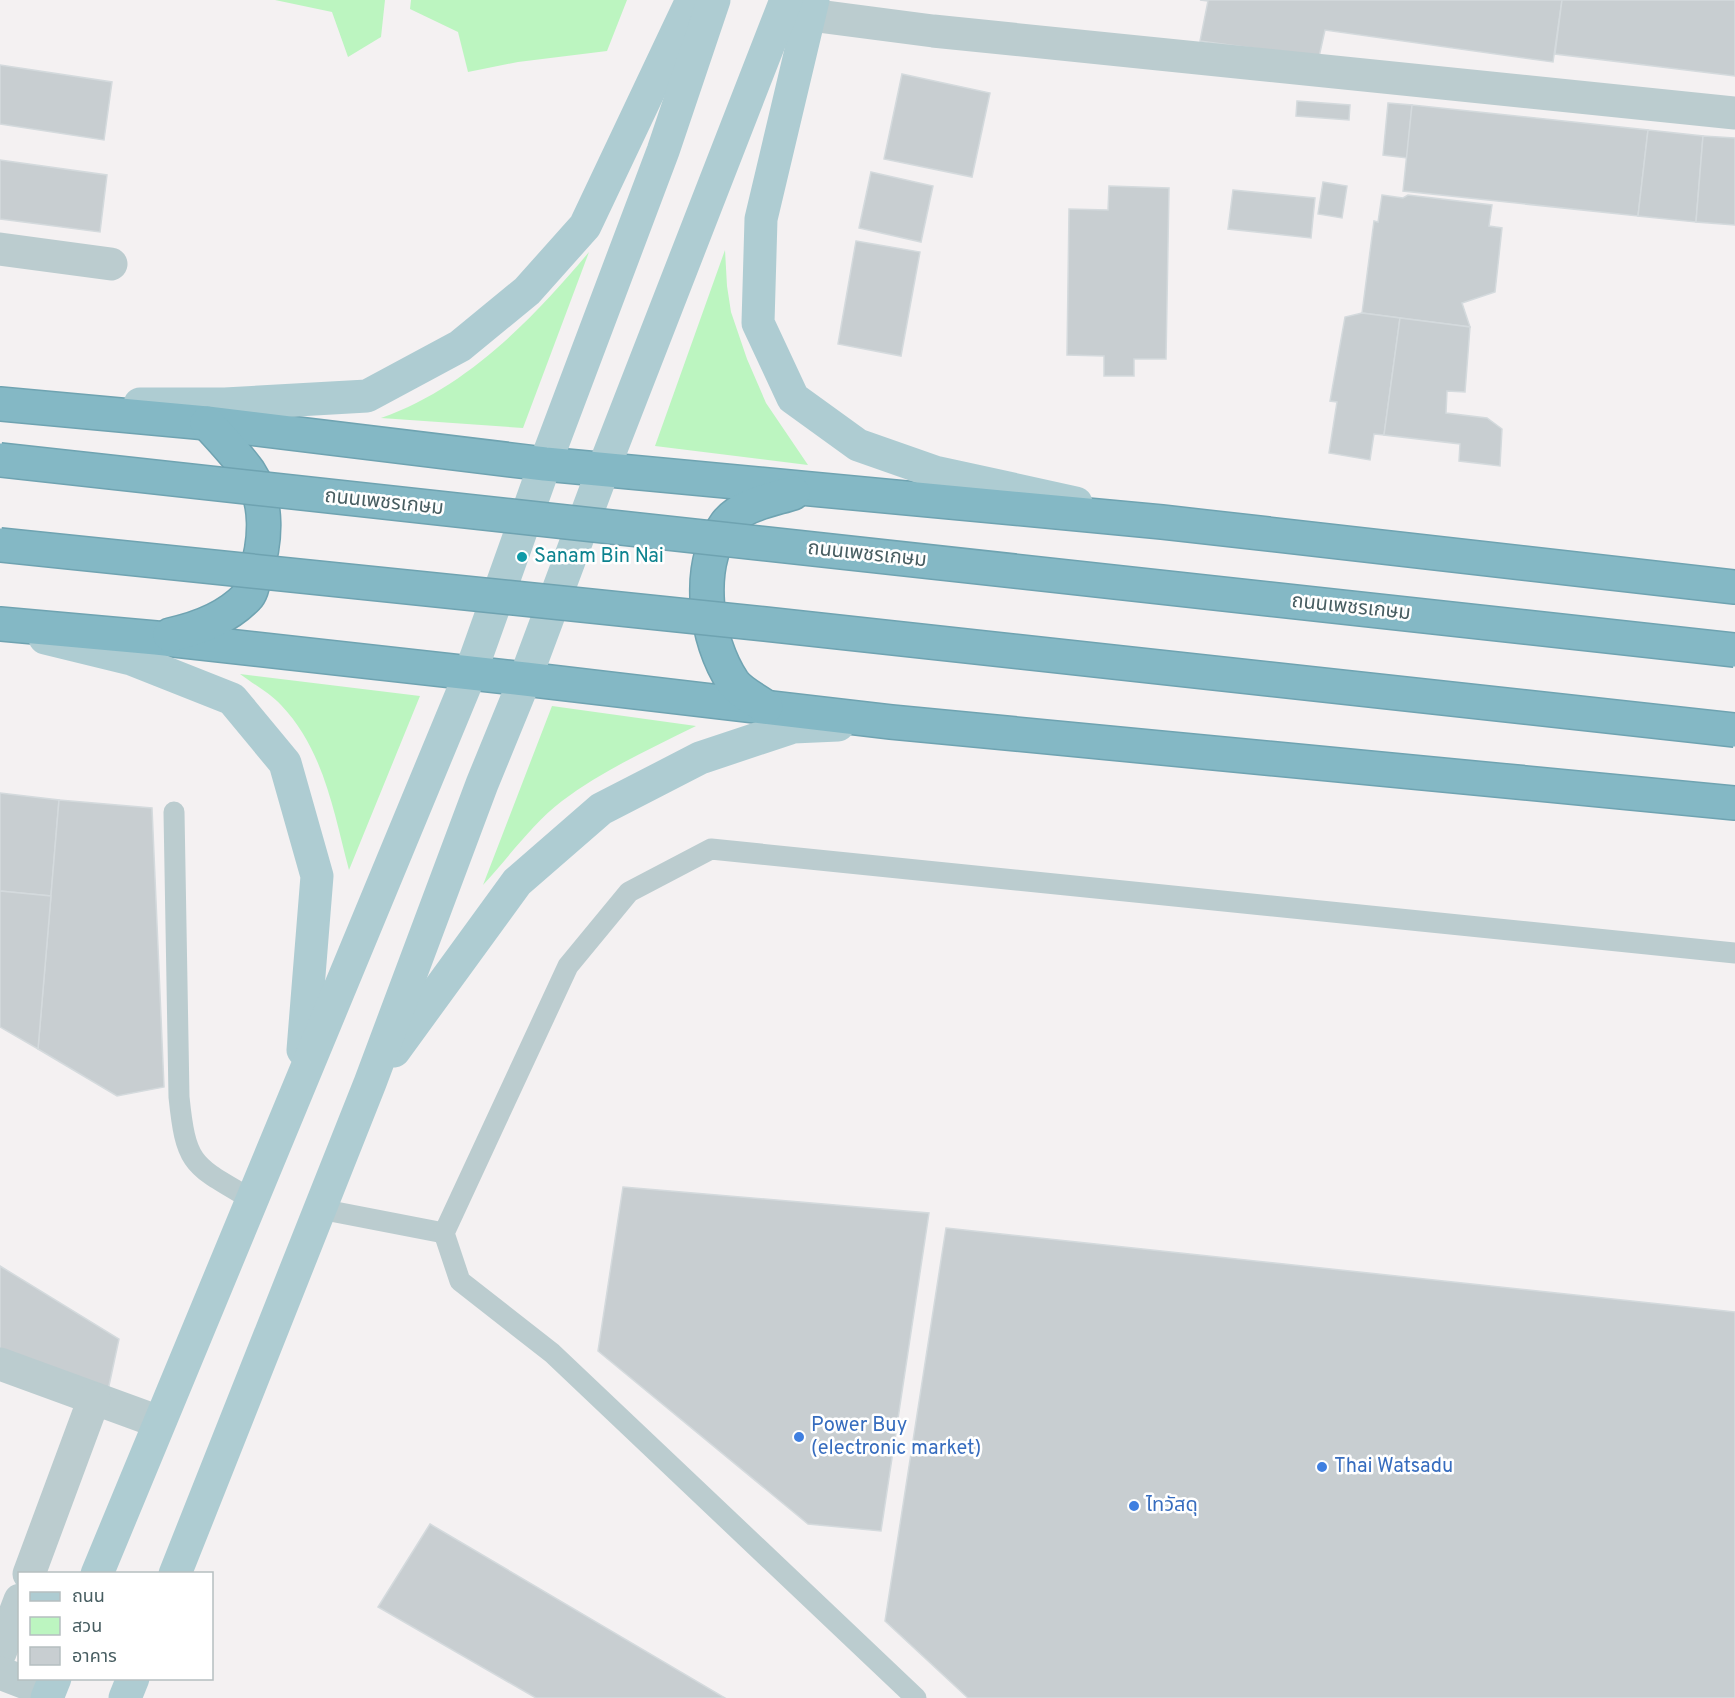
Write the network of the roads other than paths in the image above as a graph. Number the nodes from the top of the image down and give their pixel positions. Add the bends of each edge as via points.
1 (692, 0) edge
2 (714, 0) edge
3 (803, 5) edge
4 (1735, 113) edge
5 (0, 249) edge
6 (111, 264) dead end
7 (0, 404) edge
8 (207, 423) junction
9 (0, 460) edge
10 (545, 464) junction
11 (603, 470) junction
12 (807, 488) junction
13 (1162, 522) junction
14 (0, 545) edge
15 (1735, 588) edge
16 (0, 624) edge
17 (0, 629) edge
18 (156, 638) junction
19 (1735, 650) edge
20 (470, 674) junction
21 (525, 679) junction
22 (766, 707) junction
23 (891, 722) junction
24 (1735, 729) edge
25 (1735, 803) edge
26 (174, 812) dead end
27 (1735, 953) edge
28 (301, 1079) junction
29 (370, 1083) junction
30 (251, 1199) junction
31 (320, 1209) junction
32 (444, 1233) junction
33 (0, 1364) edge
34 (94, 1398) junction
35 (159, 1422) junction
36 (30, 1572) edge
37 (98, 1572) edge
38 (176, 1572) edge
39 (18, 1605) edge
40 (0, 1653) edge
41 (0, 1673) edge
42 (18, 1679) edge
43 (21, 1680) edge
44 (132, 1680) edge
45 (50, 1690) edge
46 (125, 1698) edge
47 (916, 1698) edge

1 - 7 main road via 585,226 527,291 460,346 367,396 225,404
2 - 10 main road via 663,151
3 - 4 street via 933,30
3 - 11 main road
3 - 13 main road via 761,219 758,323 793,398 858,445 935,472
5 - 6 street
7 - 8 highway
8 - 10 highway
8 - 18 highway via 249,473 261,503 261,557 249,595 228,614 186,632
9 - 19 highway, ถนนเพชรเกษม, bridge
10 - 11 highway
10 - 20 main road
11 - 12 highway
11 - 21 main road
12 - 13 highway
12 - 22 highway via 747,508 727,523 712,554 707,596 709,629 734,684
13 - 15 highway
14 - 24 highway, bridge
16 - 18 highway
17 - 28 main road via 131,659 232,699 285,763 317,876
18 - 20 highway
20 - 21 highway
20 - 28 main road
21 - 22 highway
21 - 29 main road
22 - 23 highway
23 - 25 highway
23 - 29 main road via 793,727 700,758 600,809 517,882
26 - 30 lane via 179,1097 185,1141 202,1170
27 - 32 lane via 711,849 629,892 568,966
28 - 30 main road
29 - 31 main road
30 - 35 main road
31 - 32 lane
31 - 38 main road
32 - 47 lane via 460,1281 552,1353
33 - 34 street
34 - 35 street
34 - 36 street
35 - 37 main road
39 - 40 street
41 - 42 street
43 - 45 street
44 - 46 main road

